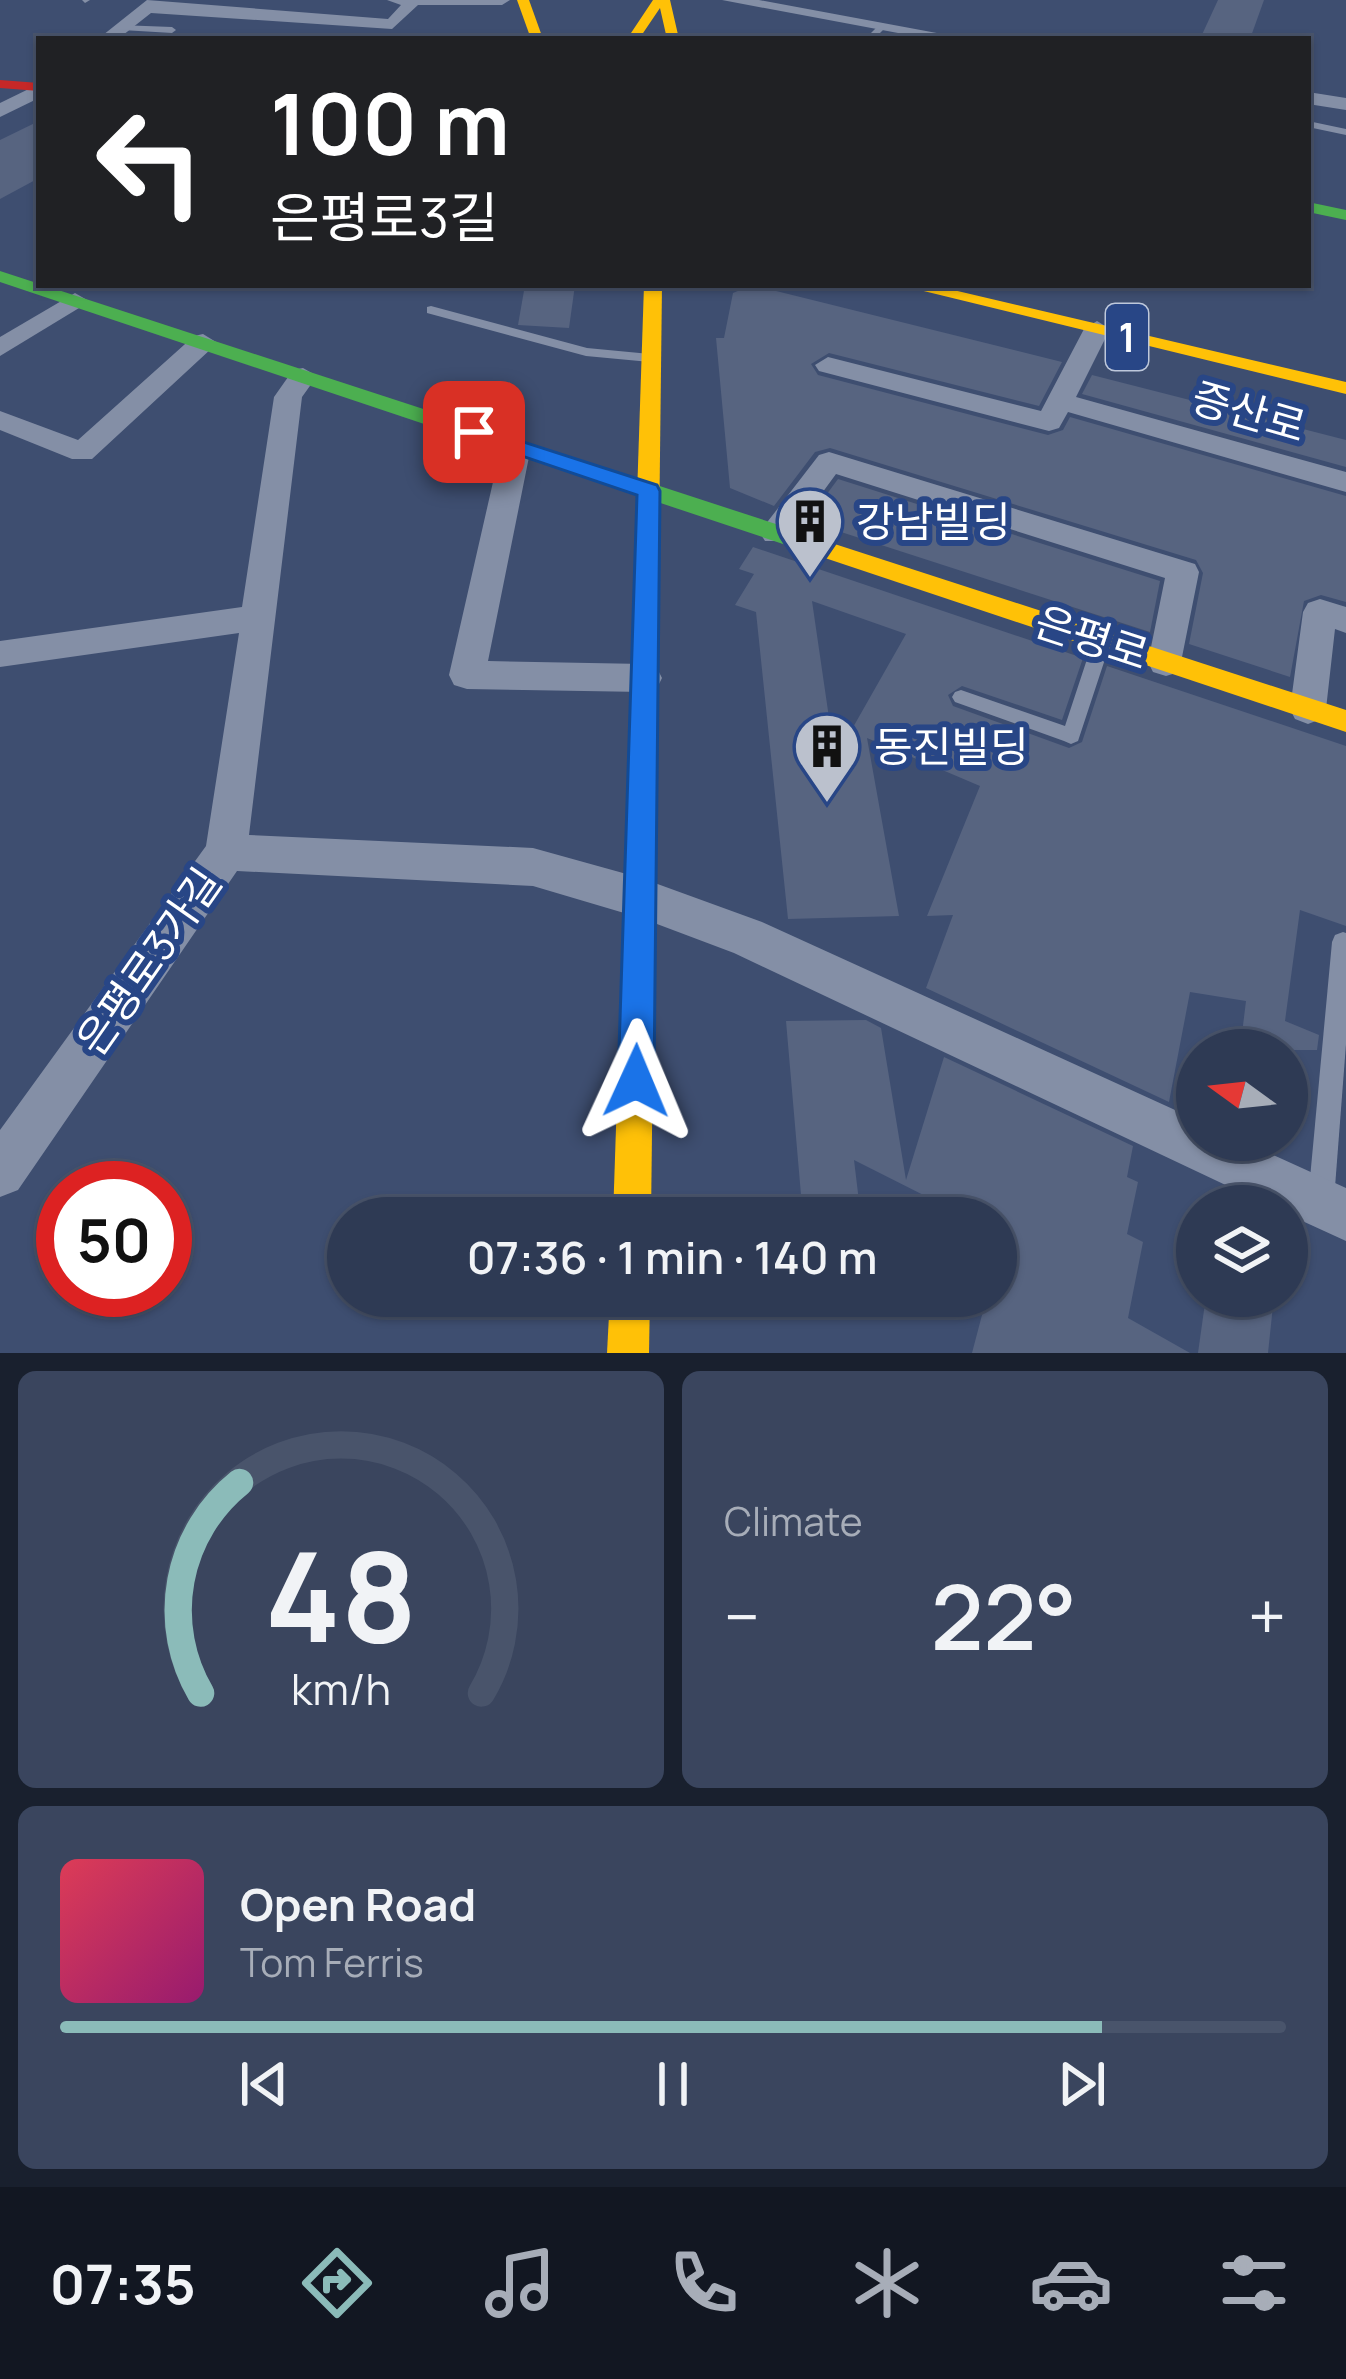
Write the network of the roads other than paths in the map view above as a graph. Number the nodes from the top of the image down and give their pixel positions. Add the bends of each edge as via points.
1 (394, 0) edge
2 (502, 0) edge
3 (523, 0) edge
4 (661, 0) edge
5 (730, 0) edge
6 (413, 1) edge
7 (154, 4) edge
8 (791, 5) edge
9 (122, 27) junction
10 (172, 30) dead end
11 (876, 33) edge
12 (110, 36) edge
13 (536, 36) edge
14 (634, 36) edge
15 (672, 36) edge
16 (952, 36) edge
17 (0, 85) edge
18 (36, 89) edge
19 (36, 91) edge
20 (1311, 98) edge
21 (1346, 104) edge
22 (0, 111) edge
23 (1311, 125) edge
24 (1346, 132) edge
25 (1311, 208) edge
26 (1346, 214) edge
27 (0, 276) edge
28 (36, 288) edge
29 (38, 288) edge
30 (653, 288) edge
31 (921, 288) edge
32 (75, 300) junction
33 (431, 310) dead end
34 (1097, 329) junction
35 (203, 343) junction
36 (0, 348) edge
37 (650, 358) junction
38 (828, 365) dead end
39 (303, 376) junction
40 (1346, 388) edge
41 (1060, 401) junction
42 (0, 420) edge
43 (516, 446) junction
44 (1346, 482) edge
45 (649, 491) junction
46 (776, 533) junction
47 (260, 617) junction
48 (1346, 620) edge
49 (1102, 641) junction
50 (0, 654) edge
51 (1166, 662) junction
52 (644, 678) junction
53 (961, 697) dead end
54 (1308, 709) junction
55 (1346, 721) edge
56 (226, 852) junction
57 (641, 898) junction
58 (1343, 942) edge
59 (6, 1152) edge
60 (633, 1197) edge
61 (1334, 1209) edge
62 (629, 1317) edge
63 (628, 1353) edge

1 - 6 street
2 - 6 street
3 - 13 main road
4 - 14 main road
4 - 15 main road
5 - 8 street
6 - 7 street via 392,24
7 - 9 street
8 - 11 street
9 - 10 lane
9 - 12 street
11 - 16 street via 925,25
17 - 18 main road
19 - 22 street
20 - 21 street
23 - 24 lane
25 - 26 main road
27 - 28 main road, 은평로
29 - 32 main road, 은평로
30 - 37 main road
31 - 34 main road, 증산로 / 1
32 - 35 main road, 은평로
32 - 36 street
33 - 37 lane via 586,352
34 - 40 main road, 증산로 / 1
34 - 41 street
35 - 39 main road, 은평로
35 - 42 street via 82,452
37 - 45 main road
38 - 41 street via 1049,422
39 - 43 main road, 은평로
39 - 47 street, 은평로3가길 via 288,398
41 - 44 street, 증산로
43 - 45 main road, 은평로
43 - 52 street via 467,675
45 - 46 main road, 은평로
45 - 52 main road
46 - 49 main road, 은평로
46 - 51 street, 은평로 via 829,462 1183,572
47 - 50 street
47 - 56 street, 은평로3가길
48 - 54 street via 1320,612
49 - 51 main road, 은평로
49 - 53 lane via 1071,736
51 - 54 main road
52 - 57 main road
54 - 55 main road
56 - 57 street via 533,867
56 - 59 street, 은평로3가길
57 - 60 main road
57 - 61 street via 747,937
58 - 61 lane
62 - 63 main road

